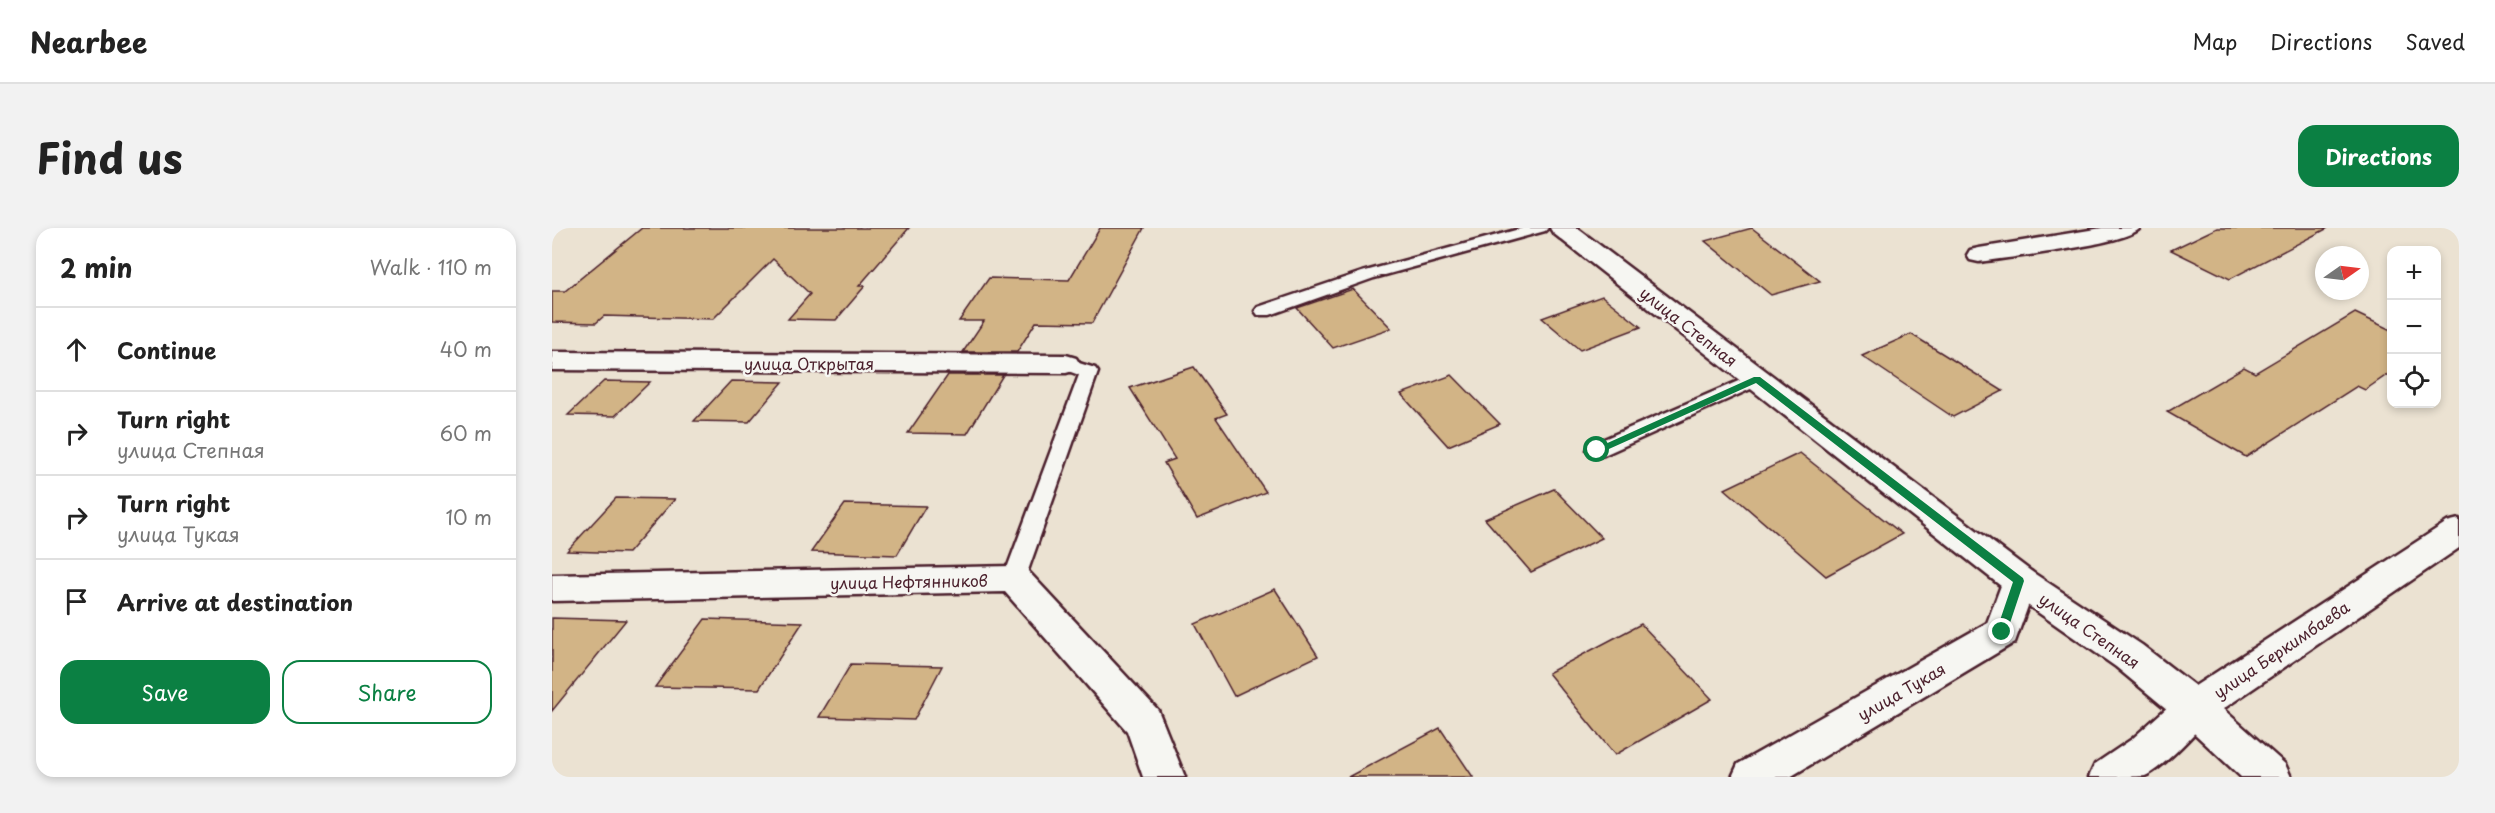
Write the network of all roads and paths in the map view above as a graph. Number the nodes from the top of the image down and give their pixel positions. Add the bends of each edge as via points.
1 (1540, 228) edge
2 (1562, 228) edge
3 (2128, 228) edge
4 (1979, 255) dead end
5 (1264, 311) dead end
6 (552, 361) edge
7 (1066, 364) joint
8 (1757, 379) junction
9 (1597, 450) dead end
10 (2459, 531) edge
11 (1014, 579) junction
12 (2019, 581) junction
13 (552, 588) edge
14 (2194, 708) junction
15 (1164, 777) edge
16 (1753, 777) edge
17 (2110, 777) edge
18 (2270, 777) edge

1 - 5 lane via 1368,275
2 - 8 street, улица Степная
3 - 4 street
6 - 7 street, улица Открытая
7 - 11 lane via 1089,372
8 - 9 lane
8 - 12 street, улица Степная
10 - 14 street, улица Беркимбаева
11 - 13 street, улица Нефтянников
11 - 15 street via 1144,722
12 - 14 street, улица Степная via 2129,656
12 - 16 street, улица Тукая via 2002,632
14 - 17 street, улица Беркимбаева via 2147,752
14 - 18 street, улица Степная

